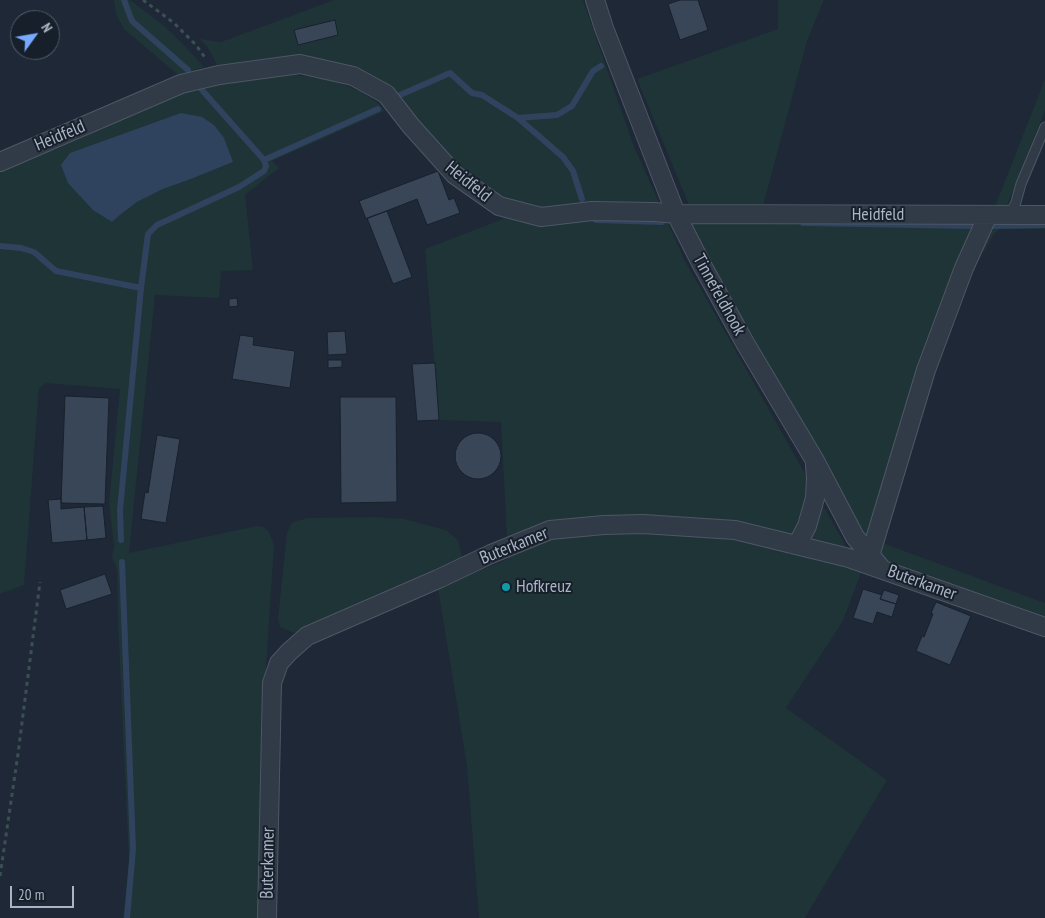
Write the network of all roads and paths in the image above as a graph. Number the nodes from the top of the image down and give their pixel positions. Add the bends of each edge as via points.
1 (143, 0) edge
2 (594, 0) edge
3 (219, 75) junction
4 (1045, 127) edge
5 (0, 162) edge
6 (676, 214) junction
7 (988, 215) junction
8 (1010, 215) junction
9 (1045, 215) edge
10 (814, 459) junction
11 (797, 545) junction
12 (870, 556) junction
13 (882, 569) junction
14 (40, 582) dead end
15 (1045, 627) edge
16 (0, 876) edge
17 (268, 918) edge

1 - 3 path via 174,23
2 - 6 street, Tinnefeldhook
3 - 5 street, Heidfeld via 181,84
3 - 6 street, Heidfeld via 300,64 352,76 386,94 455,175 499,206 541,217 592,211
4 - 8 lane
6 - 7 street, Heidfeld
6 - 10 street, Tinnefeldhook via 736,326
7 - 8 street, Heidfeld
7 - 12 street via 964,268 926,370
8 - 9 street, Heidfeld
10 - 11 street via 815,498
10 - 12 street, Tinnefeldhook via 855,538
11 - 13 street, Buterkamer
11 - 17 street, Buterkamer via 735,530 661,525 604,525 550,530 308,636 279,663 272,683
12 - 13 street, Tinnefeldhook
13 - 15 street, Buterkamer
14 - 16 path

